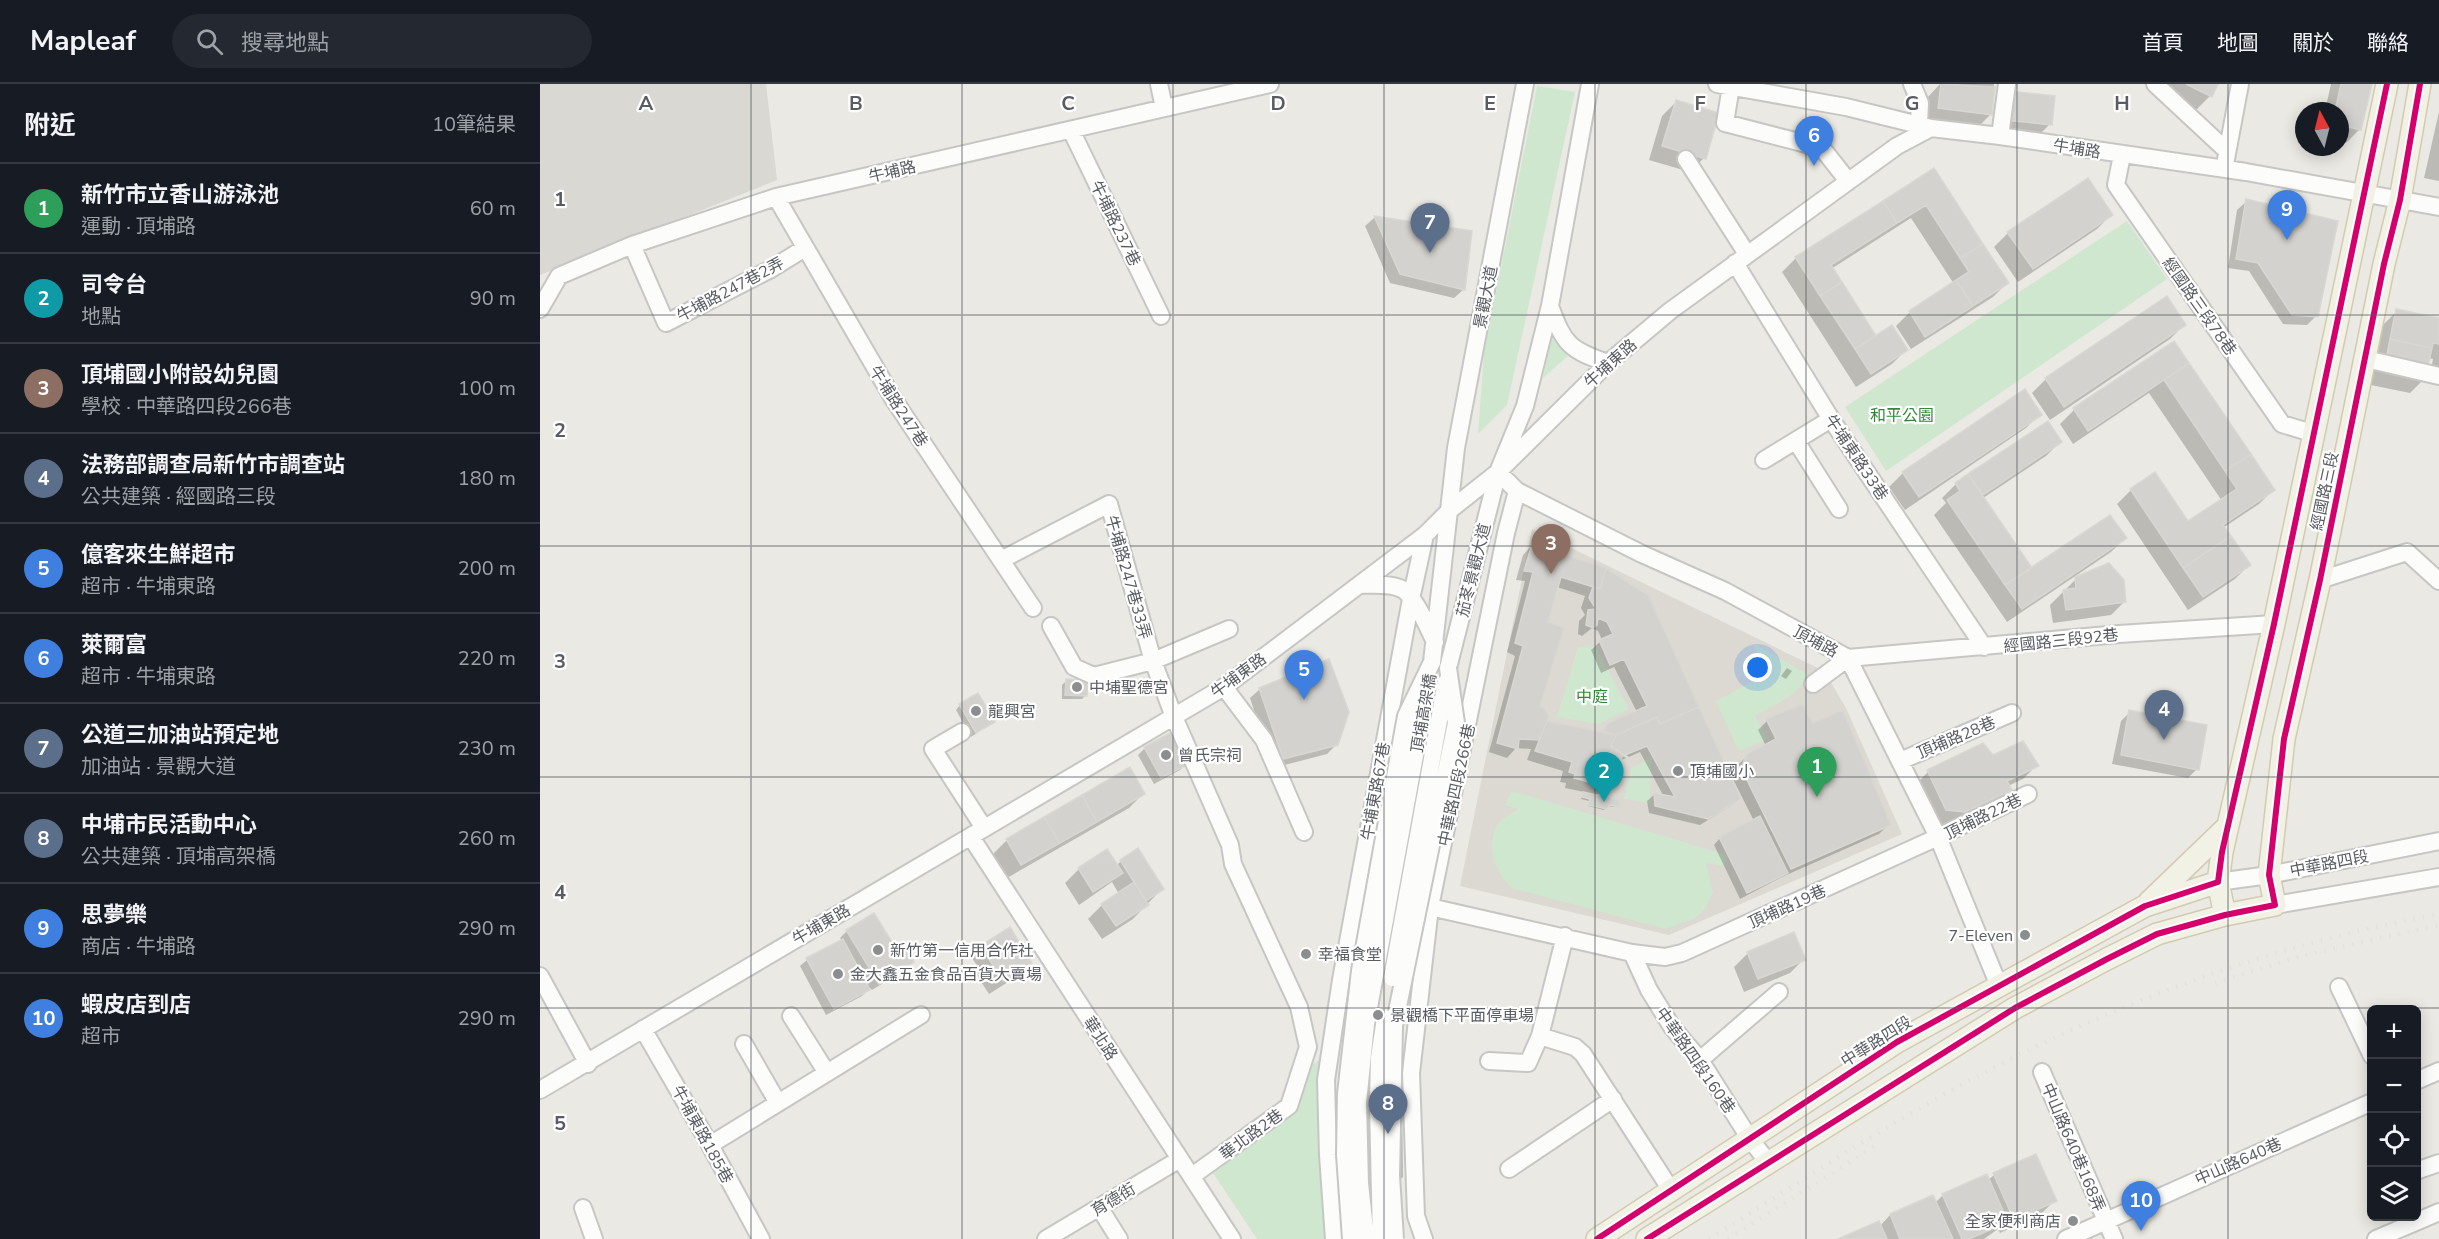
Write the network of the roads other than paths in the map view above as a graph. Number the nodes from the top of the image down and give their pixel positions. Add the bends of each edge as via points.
1 (1159, 84) edge
2 (1270, 84) edge
3 (1525, 84) edge
4 (1590, 84) edge
5 (1912, 84) edge
6 (2007, 84) edge
7 (2155, 84) edge
8 (2240, 84) edge
9 (2387, 84) edge
10 (2421, 84) edge
11 (1724, 85) edge
12 (1164, 108) junction
13 (1925, 127) junction
14 (1071, 130) junction
15 (2000, 136) junction
16 (2227, 151) junction
17 (2122, 155) junction
18 (1686, 159) dead end
19 (2224, 169) junction
20 (1848, 181) junction
21 (2363, 194) junction
22 (776, 197) junction
23 (2400, 200) junction
24 (2439, 207) edge
25 (632, 245) junction
26 (805, 248) junction
27 (1741, 258) junction
28 (559, 276) junction
29 (540, 285) edge
30 (1550, 306) junction
31 (540, 309) edge
32 (1161, 316) dead end
33 (2366, 359) junction
34 (1608, 363) junction
35 (2439, 376) edge
36 (1831, 419) junction
37 (2315, 434) junction
38 (1796, 441) junction
39 (1764, 460) dead end
40 (1498, 472) junction
41 (1517, 491) junction
42 (1839, 509) dead end
43 (1450, 510) junction
44 (1425, 535) junction
45 (1001, 560) junction
46 (2320, 580) junction
47 (2439, 581) edge
48 (1359, 585) junction
49 (1411, 599) junction
50 (1033, 608) dead end
51 (2274, 624) junction
52 (1051, 626) dead end
53 (1229, 629) dead end
54 (1435, 643) junction
55 (1984, 647) junction
56 (1848, 658) junction
57 (1154, 661) junction
58 (1440, 665) junction
59 (1813, 684) dead end
60 (1224, 687) junction
61 (2012, 713) dead end
62 (1174, 717) junction
63 (962, 732) dead end
64 (1900, 761) junction
65 (2028, 794) dead end
66 (2229, 826) junction
67 (978, 832) junction
68 (1304, 832) dead end
69 (1938, 837) junction
70 (2439, 841) edge
71 (2269, 875) junction
72 (2439, 877) edge
73 (2218, 882) junction
74 (2275, 905) junction
75 (2145, 906) junction
76 (1430, 907) junction
77 (2225, 915) junction
78 (1565, 936) junction
79 (1632, 953) junction
80 (540, 976) edge
81 (1999, 986) junction
82 (2339, 987) dead end
83 (1779, 992) dead end
84 (921, 1015) dead end
85 (791, 1016) dead end
86 (643, 1029) junction
87 (1540, 1036) junction
88 (744, 1044) dead end
89 (2367, 1046) edge
90 (1308, 1047) junction
91 (1330, 1048) junction
92 (1700, 1060) junction
93 (1489, 1061) dead end
94 (588, 1064) junction
95 (2439, 1071) edge
96 (2042, 1072) dead end
97 (827, 1073) junction
98 (2421, 1079) edge
99 (1326, 1080) junction
100 (1412, 1082) junction
101 (540, 1090) edge
102 (1613, 1099) junction
103 (778, 1103) junction
104 (2367, 1104) edge
105 (1750, 1139) junction
106 (710, 1145) junction
107 (1180, 1159) junction
108 (1768, 1162) junction
109 (2439, 1163) edge
110 (2421, 1166) edge
111 (1509, 1169) dead end
112 (1191, 1176) junction
113 (1415, 1188) junction
114 (1330, 1189) junction
115 (1671, 1190) junction
116 (1099, 1207) junction
117 (582, 1208) dead end
118 (2439, 1212) edge
119 (2106, 1221) junction
120 (594, 1239) edge
121 (761, 1239) edge
122 (1046, 1239) edge
123 (1119, 1239) edge
124 (1232, 1239) edge
125 (1334, 1239) edge
126 (1351, 1239) edge
127 (1366, 1239) edge
128 (1381, 1239) edge
129 (1395, 1239) edge
130 (1424, 1239) edge
131 (1597, 1239) edge
132 (1647, 1239) edge
133 (2066, 1239) edge
134 (2114, 1239) edge
135 (2376, 1239) edge

1 - 12 street
2 - 12 street, 牛埔路
3 - 43 street, 景觀大道 via 1456,448
4 - 30 street
5 - 13 street
6 - 15 street
7 - 16 street
8 - 16 street
9 - 21 main road, 經國路三段
10 - 23 main road, 經國路三段
11 - 13 street, 牛埔路 via 1846,107
11 - 20 street via 1725,123 1822,148
12 - 14 street, 牛埔路
13 - 15 street, 牛埔路
13 - 20 street, 牛埔東路
14 - 22 street, 牛埔路
14 - 32 street, 牛埔路237巷
15 - 17 street, 牛埔路
16 - 19 street
17 - 19 street, 牛埔路
17 - 37 street, 經國路三段78巷 via 2116,185 2282,424
18 - 27 street, 牛埔東路33巷
19 - 21 street, 牛埔路
20 - 27 street, 牛埔東路
21 - 23 street, 牛埔路
21 - 37 main road, 經國路三段
22 - 25 street, 牛埔路
22 - 26 street, 牛埔路247巷
23 - 24 street, 牛埔路
23 - 33 main road, 經國路三段
25 - 26 street, 牛埔路247巷2弄 via 666,323
25 - 28 street, 牛埔路
26 - 45 street, 牛埔路247巷 via 894,400
27 - 34 street, 牛埔東路
27 - 36 street, 牛埔東路33巷
28 - 29 street, 牛埔路
28 - 31 street
30 - 34 street via 1568,344 1582,354
30 - 40 street via 1524,406
33 - 35 street
33 - 46 main road, 經國路三段
34 - 40 street, 牛埔東路
36 - 38 street
36 - 55 street, 牛埔東路33巷
37 - 51 main road, 經國路三段
38 - 39 street
38 - 42 street
40 - 41 street, 頂埔路
40 - 43 street, 牛埔東路
40 - 58 street, 茄苳景觀大道
41 - 56 street, 頂埔路 via 1725,591
41 - 76 street, 中華路四段266巷
43 - 44 street, 牛埔東路
43 - 54 street, 茄苳景觀大道
44 - 48 street, 牛埔東路
44 - 49 street, 牛埔東路67巷
45 - 50 street, 牛埔路247巷
45 - 57 street, 牛埔路247巷33弄 via 1108,504
46 - 47 street via 2407,552
46 - 71 main road, 經國路三段 via 2284,739
48 - 49 street via 1390,586 1403,590
48 - 60 street, 牛埔東路
49 - 54 street
49 - 91 street, 牛埔東路67巷
51 - 55 street, 經國路三段92巷
51 - 66 main road, 經國路三段
52 - 57 street via 1074,667 1094,676
53 - 57 street
54 - 58 street, 茄苳景觀大道
55 - 56 street, 經國路三段92巷
56 - 59 street
56 - 64 street, 頂埔路
57 - 62 street
58 - 126 street, 頂埔高架橋, bridge via 1406,716 1360,971 1346,1094 1345,1155
58 - 127 street, 頂埔高架橋, bridge via 1366,1024 1358,1103
58 - 128 street, 頂埔高架橋, bridge via 1379,1058
58 - 129 street, 頂埔高架橋, bridge via 1456,723 1394,1026 1391,1176
60 - 62 street, 牛埔東路
60 - 68 street via 1264,740
61 - 64 street, 頂埔路28巷
62 - 67 street, 牛埔東路
62 - 90 street via 1230,845 1233,864 1299,1007
63 - 67 street, 華北路 via 933,749
64 - 69 street, 頂埔路
65 - 69 street, 頂埔路22巷
66 - 73 main road, 經國路三段
66 - 75 main road
67 - 86 street, 牛埔東路
67 - 107 street, 華北路
69 - 79 street, 頂埔路19巷 via 1682,953 1665,957
69 - 81 street, 頂埔路
70 - 71 street, 中華路四段
71 - 73 street, 中華路四段
71 - 74 main road, 經國路三段
72 - 74 street, 中華路四段
73 - 75 main road, 中華路四段
73 - 77 main road, 經國路三段
74 - 77 main road, 中華路四段
75 - 81 main road, 中華路四段
76 - 78 street, 頂埔路19巷
76 - 100 street, 中華路四段266巷
77 - 108 main road, 中華路四段 via 2157,934 2015,1008
78 - 79 street, 頂埔路19巷
78 - 87 street
79 - 92 street, 中華路四段160巷 via 1649,990
80 - 94 street
81 - 105 main road, 中華路四段 via 1897,1042
82 - 89 street
83 - 92 street
84 - 97 street
85 - 97 street
86 - 94 street, 牛埔東路
86 - 106 street, 牛埔東路185巷
87 - 93 street via 1528,1063
87 - 102 street via 1575,1047
88 - 103 street
90 - 91 street
90 - 112 street, 華北路2巷 via 1289,1106
91 - 99 street
92 - 105 street, 中華路四段160巷
94 - 101 street, 牛埔東路
95 - 98 street
96 - 119 street, 中山路640巷168弄
97 - 103 street
99 - 100 street
99 - 114 street
100 - 113 street, 中華路四段266巷
102 - 111 street
102 - 115 street
103 - 106 street
104 - 119 street, 中山路640巷
105 - 108 street, 中華路四段160巷
105 - 115 main road, 中華路四段
106 - 121 street, 牛埔東路185巷
107 - 112 street, 華北路
107 - 116 street, 育德街
108 - 132 main road, 中華路四段
109 - 110 street
112 - 124 street, 華北路
113 - 114 street
113 - 130 street, 中華路四段266巷 via 1416,1216
114 - 125 street
115 - 131 main road, 中華路四段
116 - 122 street, 育德街
116 - 123 street
117 - 120 street
118 - 135 street
119 - 133 street, 中山路640巷
119 - 134 street

